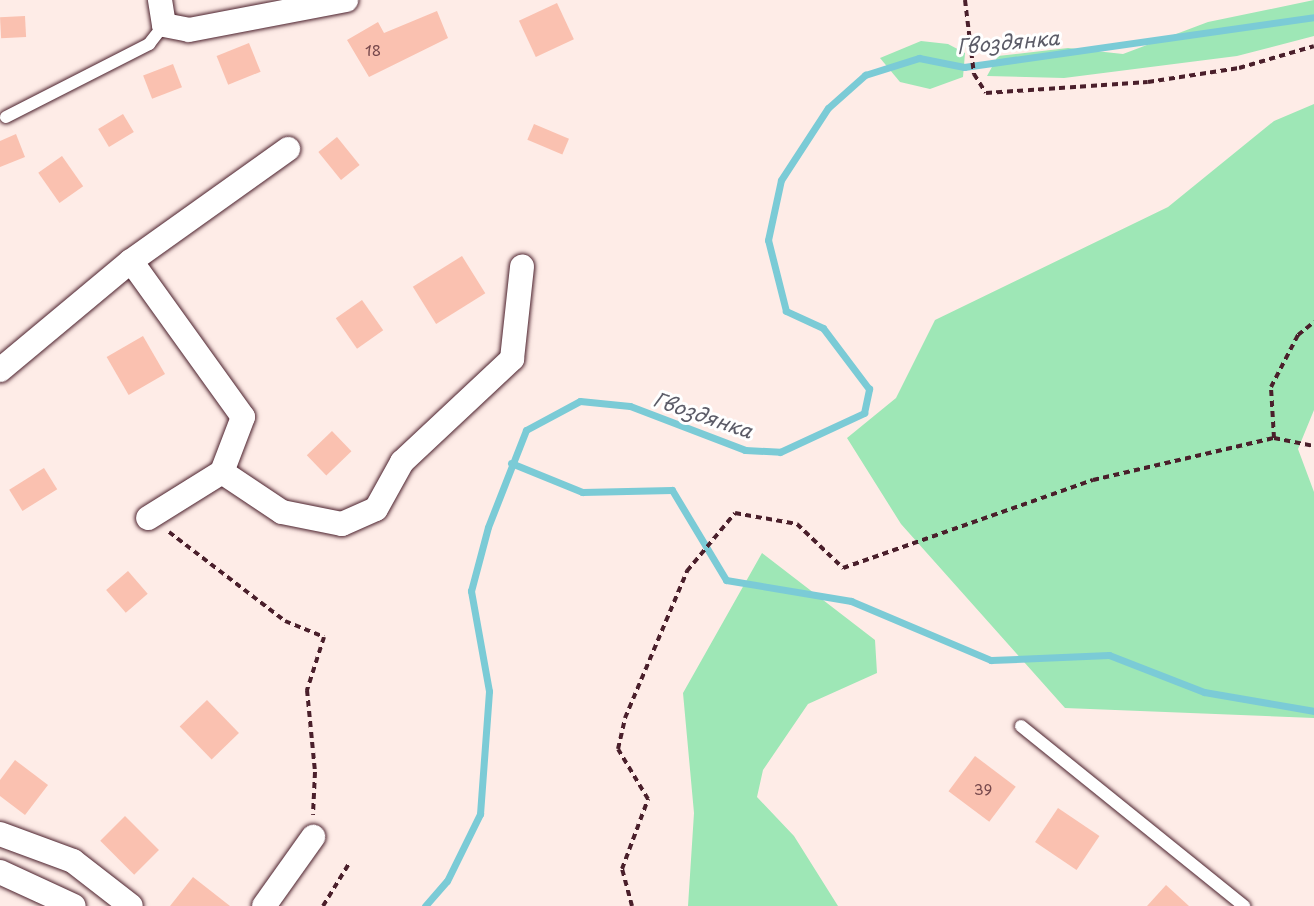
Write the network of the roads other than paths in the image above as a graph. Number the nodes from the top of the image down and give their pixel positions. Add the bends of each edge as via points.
1 (160, 0) edge
2 (346, 0) edge
3 (164, 25) junction
4 (6, 117) dead end
5 (288, 149) dead end
6 (131, 261) junction
7 (522, 267) dead end
8 (0, 370) edge
9 (222, 472) junction
10 (148, 518) road end
11 (1021, 726) dead end
12 (0, 834) edge
13 (313, 837) road end
14 (0, 872) edge
15 (74, 906) edge
16 (131, 906) edge
17 (264, 906) edge
18 (1245, 906) edge

1 - 3 street
2 - 3 street via 189,30
3 - 4 lane via 149,44
5 - 6 street
6 - 8 street
6 - 9 street via 243,417
7 - 9 street via 512,359 402,462 376,509 342,524 282,513
9 - 10 street
11 - 18 lane
12 - 16 street via 73,861
13 - 17 street
14 - 15 street

